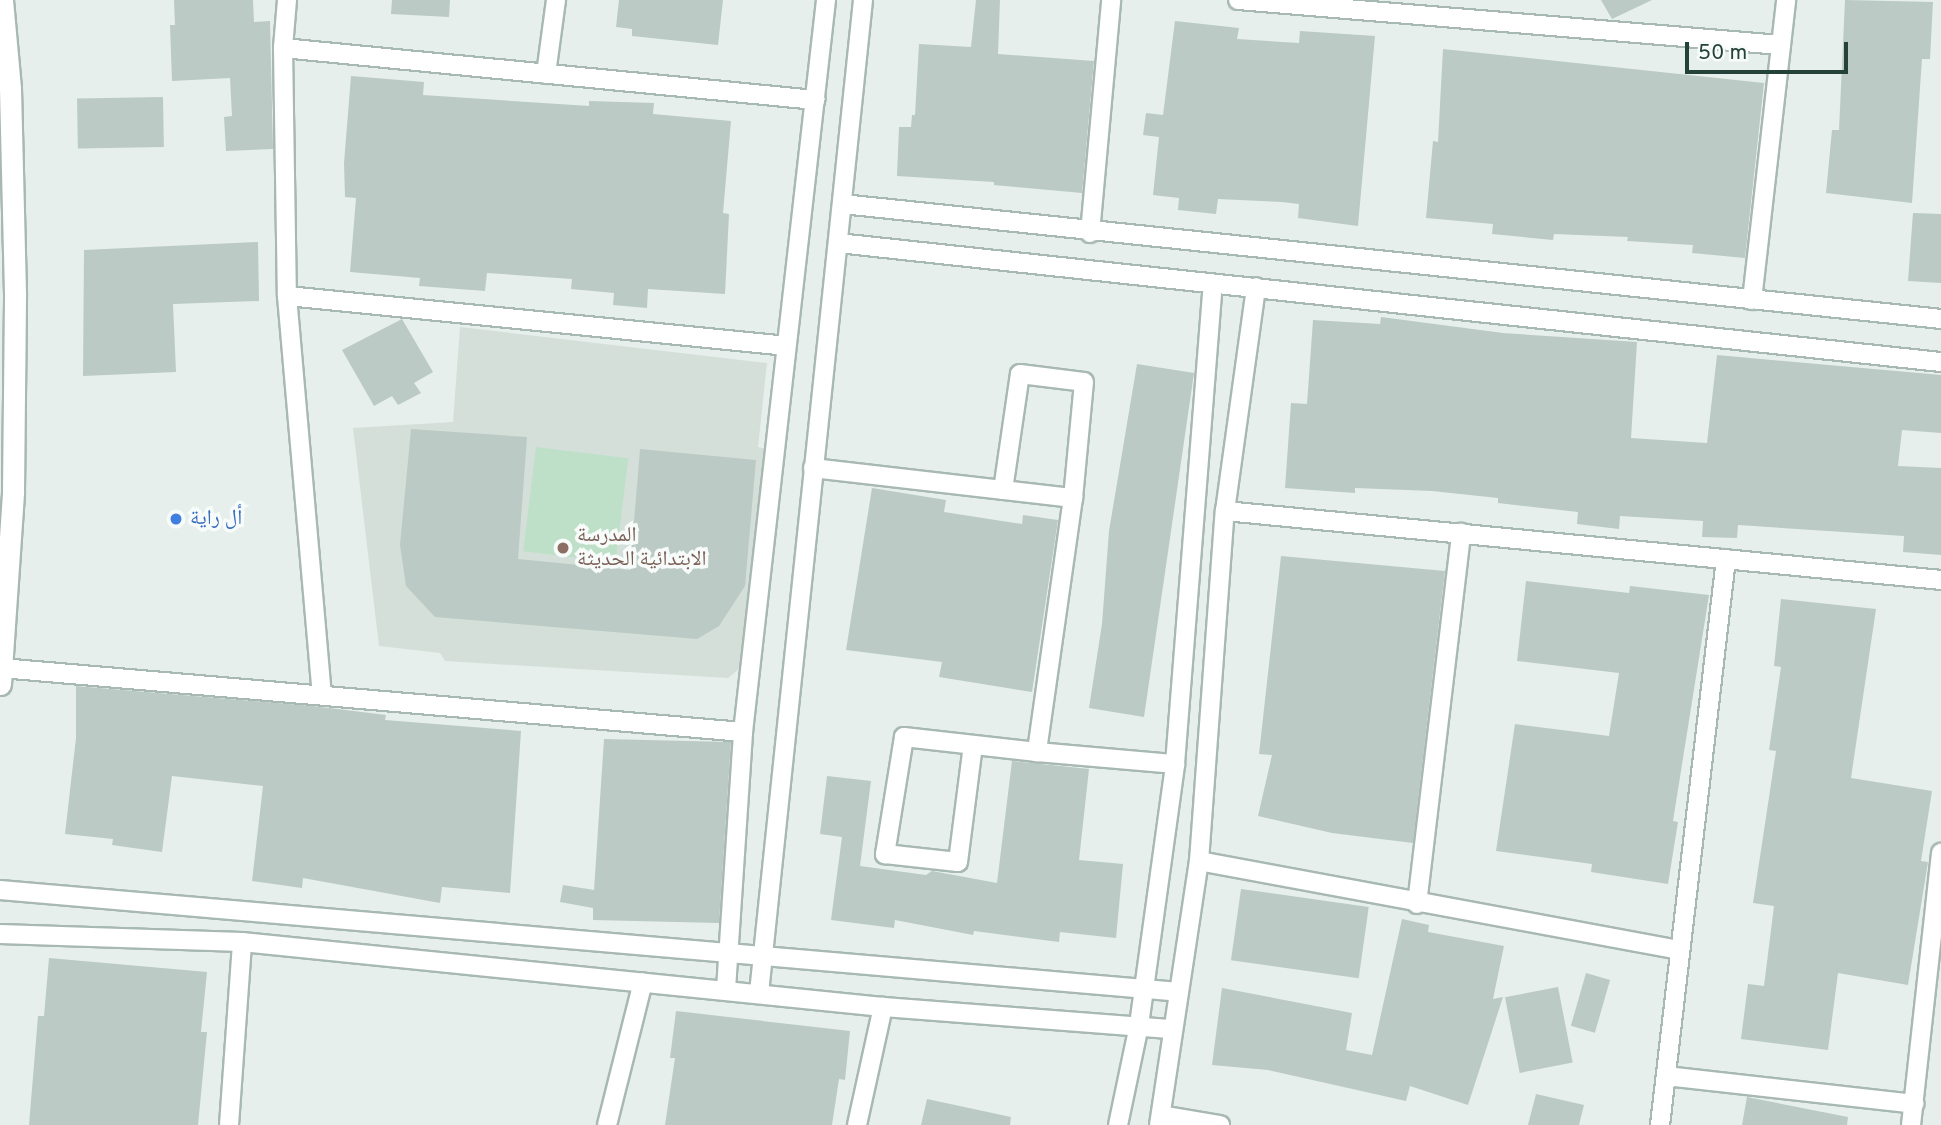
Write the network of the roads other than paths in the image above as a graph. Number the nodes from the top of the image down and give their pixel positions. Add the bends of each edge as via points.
1 (2, 0) edge
2 (287, 0) edge
3 (555, 0) edge
4 (827, 0) edge
5 (863, 0) edge
6 (1111, 0) edge
7 (1238, 0) edge
8 (1786, 0) edge
9 (1781, 46) junction
10 (283, 48) junction
11 (546, 74) junction
12 (815, 100) junction
13 (842, 204) junction
14 (1090, 233) junction
15 (838, 243) junction
16 (1213, 283) junction
17 (1256, 287) junction
18 (287, 296) junction
19 (1752, 300) junction
20 (1941, 319) edge
21 (787, 346) junction
22 (1941, 362) edge
23 (813, 468) junction
24 (1003, 489) junction
25 (1073, 498) junction
26 (1225, 511) junction
27 (1461, 533) junction
28 (1726, 559) junction
29 (1941, 580) edge
30 (1, 676) edge
31 (322, 694) junction
32 (743, 732) junction
33 (973, 745) junction
34 (1037, 752) junction
35 (1175, 764) junction
36 (1941, 853) edge
37 (1199, 861) junction
38 (0, 890) edge
39 (1417, 904) junction
40 (0, 934) edge
41 (242, 942) junction
42 (728, 950) junction
43 (1680, 950) junction
44 (761, 954) junction
45 (643, 982) junction
46 (1142, 988) junction
47 (726, 989) junction
48 (1179, 992) junction
49 (759, 993) junction
50 (883, 1007) junction
51 (1139, 1025) junction
52 (1170, 1029) junction
53 (1666, 1076) junction
54 (1914, 1104) junction
55 (1160, 1120) edge
56 (229, 1125) edge
57 (607, 1125) edge
58 (857, 1125) edge
59 (1118, 1125) edge
60 (1220, 1125) edge
61 (1660, 1125) edge
62 (1911, 1125) edge

1 - 30 main road via 10,88 15,293 13,491
2 - 10 street
3 - 11 street
4 - 12 street
5 - 13 street
6 - 14 street
7 - 9 street
8 - 9 street
9 - 19 street
10 - 11 street
10 - 18 street
11 - 12 street
12 - 21 street
13 - 14 street
13 - 15 street
14 - 19 street
15 - 16 street
15 - 23 street
16 - 17 street
16 - 35 street
17 - 22 street
17 - 26 street
18 - 21 street
18 - 31 street
19 - 20 street
21 - 32 street
23 - 24 street
23 - 44 street
24 - 25 street
24 - 25 street via 1020,374 1072,380 1084,382
25 - 34 street
26 - 27 street
26 - 37 street
27 - 28 street
27 - 39 street
28 - 29 street
28 - 43 street
30 - 31 street
31 - 32 street
32 - 42 street
33 - 33 street via 904,737 885,854 958,862
33 - 34 street
34 - 35 street
35 - 46 street
36 - 54 street
37 - 39 street
37 - 48 street
38 - 42 street
39 - 43 street
40 - 41 street
41 - 45 street
41 - 56 street
42 - 44 street
42 - 47 street
43 - 53 street
44 - 46 street
44 - 49 street
45 - 47 street
45 - 57 street
46 - 48 street
46 - 51 street
47 - 49 street
48 - 52 street
49 - 50 street
50 - 51 street
50 - 58 street
51 - 52 street
51 - 59 street
52 - 55 street
53 - 54 street
53 - 61 street
54 - 62 street
55 - 60 street

